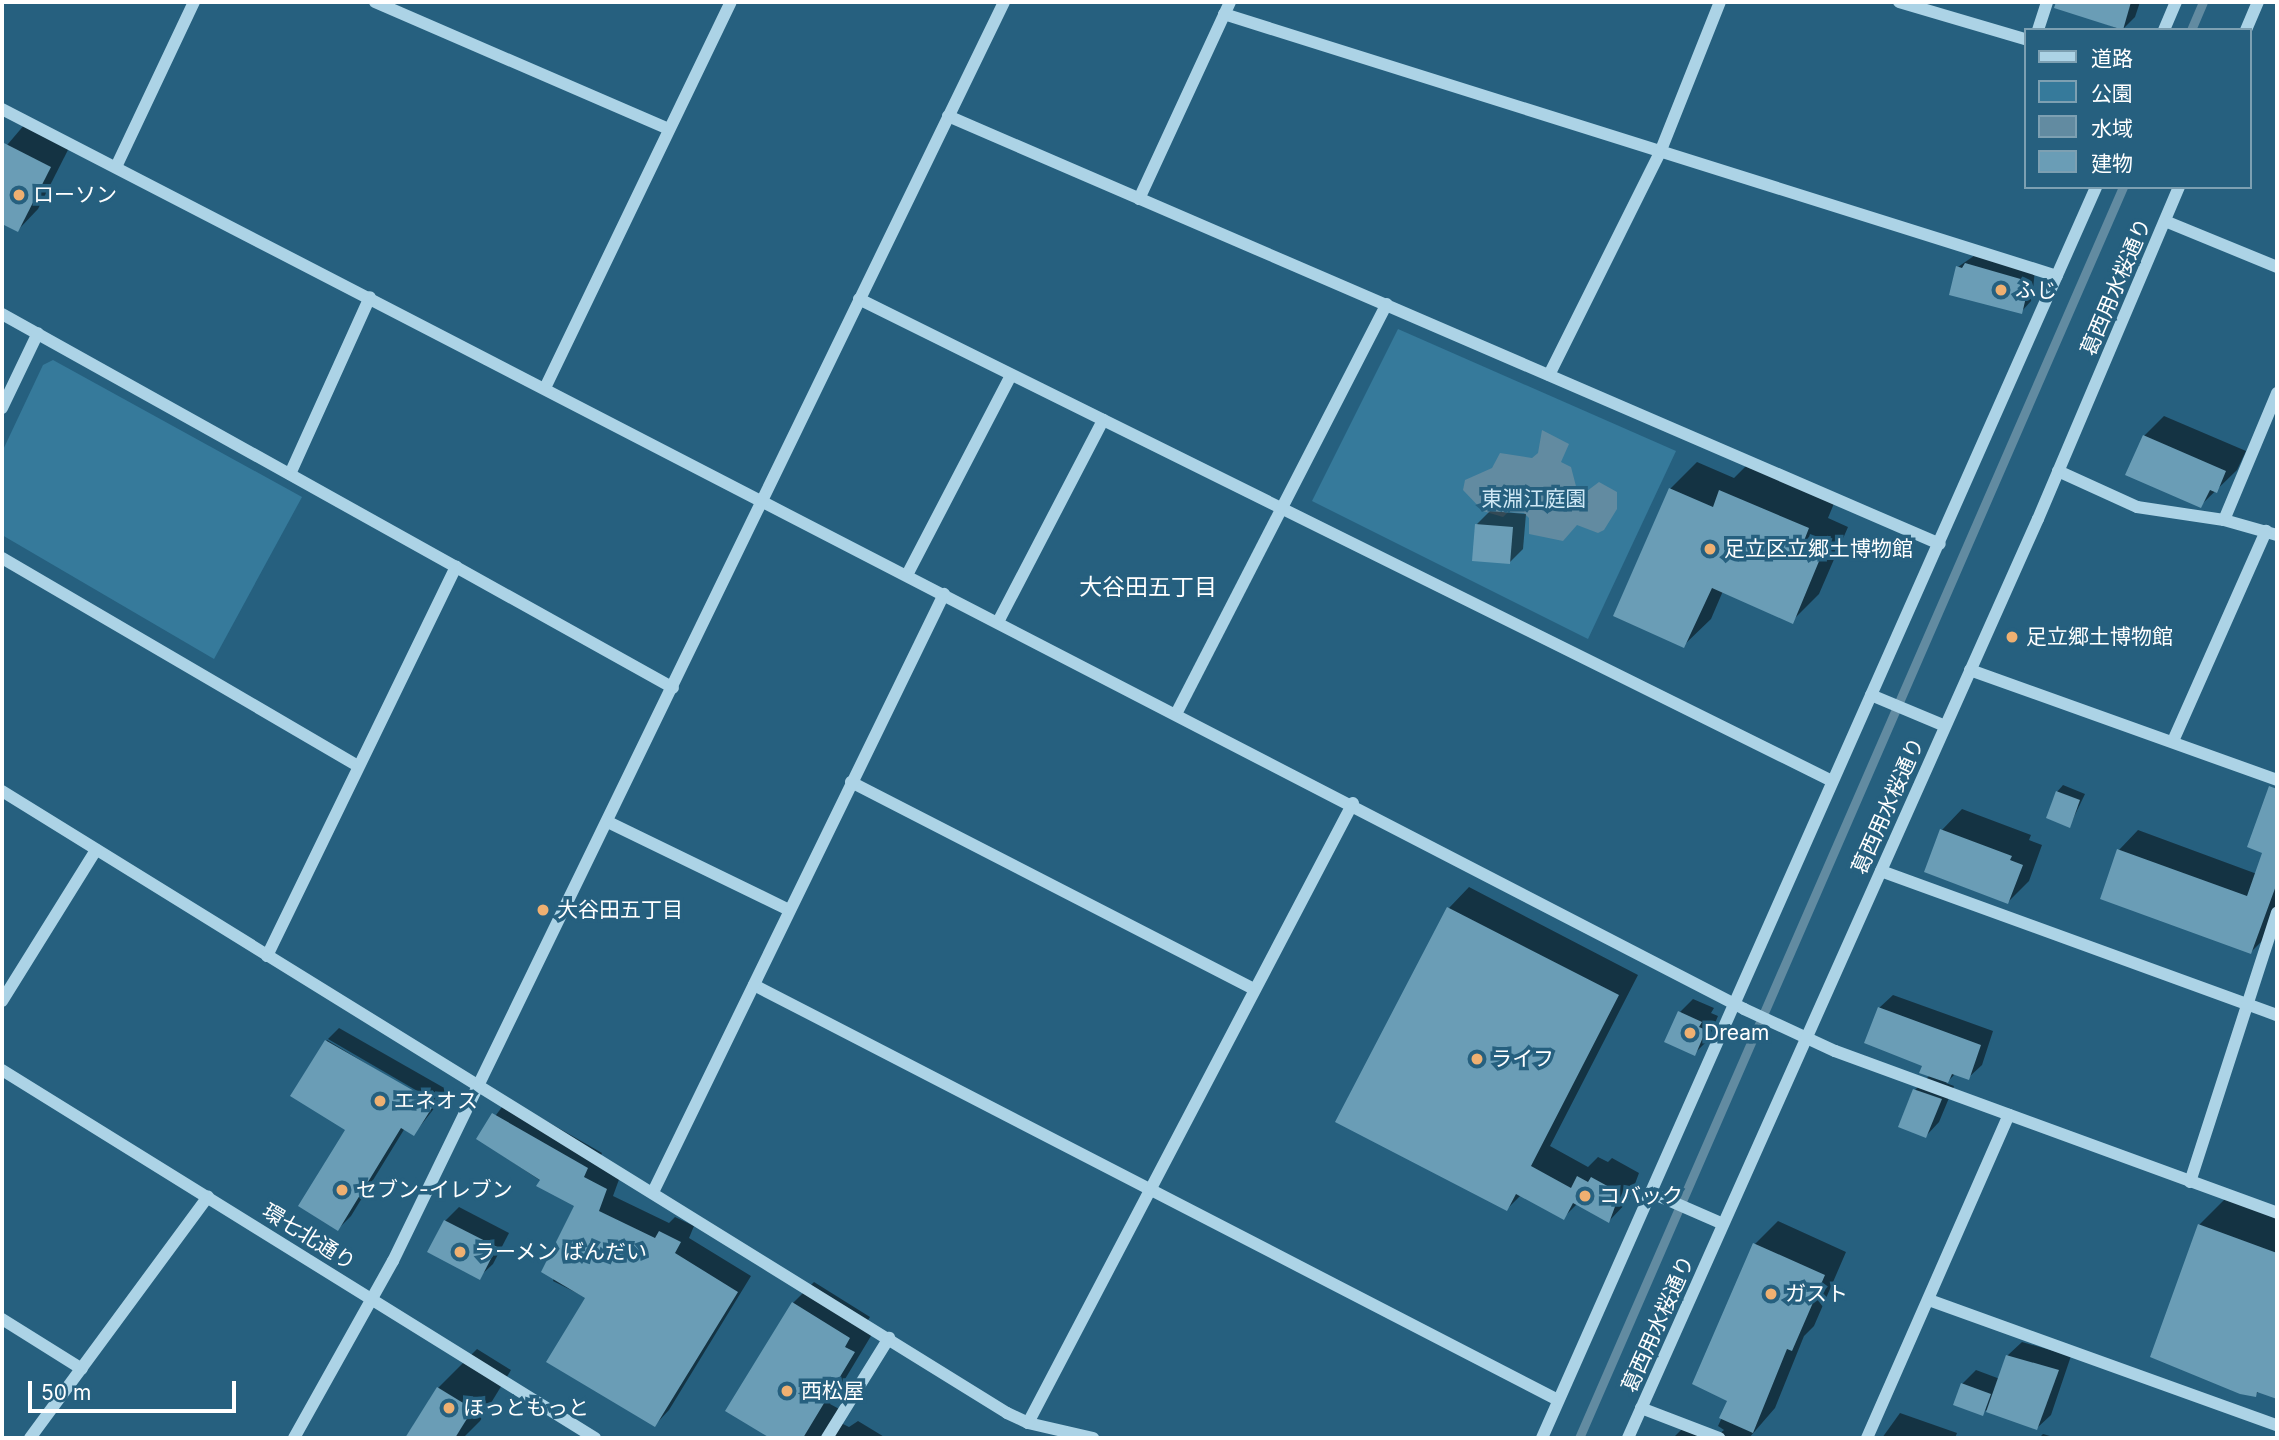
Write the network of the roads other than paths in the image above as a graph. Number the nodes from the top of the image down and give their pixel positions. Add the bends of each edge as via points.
1 (194, 2) edge
2 (375, 2) edge
3 (731, 2) edge
4 (1004, 2) edge
5 (1230, 2) edge
6 (1720, 2) edge
7 (1899, 2) edge
8 (2047, 2) edge
9 (2176, 2) edge
10 (2258, 2) edge
11 (1224, 14) junction
12 (2039, 28) edge
13 (2165, 28) edge
14 (2247, 28) edge
15 (2024, 39) edge
16 (2, 109) edge
17 (948, 116) junction
18 (669, 129) junction
19 (1661, 150) junction
20 (116, 167) junction
21 (2094, 189) edge
22 (2178, 189) edge
23 (1139, 199) junction
24 (2165, 221) junction
25 (2277, 267) edge
26 (2057, 275) junction
27 (370, 297) junction
28 (859, 299) junction
29 (1387, 304) junction
30 (2, 314) edge
31 (38, 333) junction
32 (1011, 375) junction
33 (1549, 375) junction
34 (545, 388) junction
35 (2277, 393) edge
36 (2, 408) edge
37 (1103, 420) junction
38 (2058, 471) junction
39 (290, 474) junction
40 (761, 501) junction
41 (1282, 509) junction
42 (2224, 520) junction
43 (2272, 533) edge
44 (1940, 544) junction
45 (2, 558) edge
46 (456, 566) junction
47 (907, 575) junction
48 (944, 594) junction
49 (998, 622) junction
50 (1970, 670) junction
51 (673, 688) junction
52 (1871, 695) junction
53 (1176, 714) junction
54 (1945, 726) junction
55 (2173, 741) junction
56 (358, 766) junction
57 (2277, 780) edge
58 (1832, 781) junction
59 (851, 782) junction
60 (2, 791) edge
61 (1353, 803) junction
62 (608, 821) junction
63 (96, 850) junction
64 (1881, 871) junction
65 (789, 910) junction
66 (2277, 912) edge
67 (267, 956) junction
68 (754, 985) junction
69 (1252, 988) junction
70 (2, 1001) edge
71 (2247, 1004) junction
72 (1739, 1006) junction
73 (2277, 1016) edge
74 (1806, 1038) junction
75 (2, 1070) edge
76 (479, 1084) junction
77 (2009, 1115) junction
78 (2190, 1182) junction
79 (1149, 1189) junction
80 (654, 1190) junction
81 (1657, 1195) junction
82 (208, 1197) junction
83 (2277, 1213) edge
84 (1723, 1224) junction
85 (373, 1300) junction
86 (1928, 1300) junction
87 (2, 1319) edge
88 (890, 1338) junction
89 (82, 1369) junction
90 (1559, 1400) junction
91 (1641, 1408) junction
92 (1028, 1423) junction
93 (2277, 1425) edge
94 (30, 1438) edge
95 (294, 1438) edge
96 (595, 1438) edge
97 (827, 1438) edge
98 (1093, 1438) edge
99 (1542, 1438) edge
100 (1628, 1438) edge
101 (1719, 1438) edge
102 (1867, 1438) edge

1 - 20 street
2 - 18 street
3 - 18 street
4 - 17 street
5 - 11 street
6 - 19 street
7 - 15 street
8 - 12 street
9 - 13 street
10 - 14 street
11 - 19 street
11 - 23 street
16 - 20 street
17 - 23 street
17 - 28 street
18 - 34 street
19 - 26 street
19 - 33 street
20 - 27 street
21 - 26 street
22 - 24 street, 葛西用水桜通り
23 - 29 street
24 - 25 street
24 - 38 street, 葛西用水桜通り
26 - 44 street
27 - 34 street
27 - 39 street
28 - 32 street
28 - 40 street
29 - 33 street
29 - 41 street
30 - 31 street
31 - 36 street
31 - 39 street
32 - 37 street
32 - 47 street
33 - 44 street
34 - 40 street
35 - 42 street
37 - 41 street
37 - 49 street
38 - 42 street via 2137,507
38 - 50 street, 葛西用水桜通り
39 - 46 street
40 - 47 street
40 - 51 street
41 - 53 street
41 - 58 street
42 - 43 street
43 - 55 street
44 - 52 street
45 - 56 street
46 - 51 street
46 - 56 street
47 - 48 street
48 - 49 street
48 - 59 street
49 - 53 street
50 - 54 street, 葛西用水桜通り
50 - 55 street
51 - 62 street
52 - 54 street
52 - 58 street
53 - 61 street
54 - 64 street, 葛西用水桜通り
55 - 57 street
56 - 67 street
58 - 72 street
59 - 65 street
59 - 69 street
60 - 63 street
61 - 69 street
61 - 72 street
62 - 65 street
62 - 76 street
63 - 67 street
63 - 70 street
64 - 71 street
64 - 74 street, 葛西用水桜通り
65 - 68 street
66 - 71 street
67 - 76 street
68 - 79 street
68 - 80 street
69 - 79 street
71 - 73 street
71 - 78 street
72 - 74 street
72 - 81 street
74 - 77 street
74 - 84 street, 葛西用水桜通り
75 - 82 street, 環七北通り
76 - 80 street
76 - 85 street
77 - 78 street
77 - 86 street
78 - 83 street
79 - 90 street
79 - 92 street
80 - 88 street
81 - 84 street
81 - 90 street
82 - 85 street, 環七北通り
82 - 89 street
84 - 91 street, 葛西用水桜通り
85 - 95 street
85 - 96 street, 環七北通り
86 - 93 street
86 - 102 street
87 - 89 street
88 - 92 street
88 - 97 street
89 - 94 street
90 - 99 street
91 - 100 street, 葛西用水桜通り
91 - 101 street
92 - 98 street

